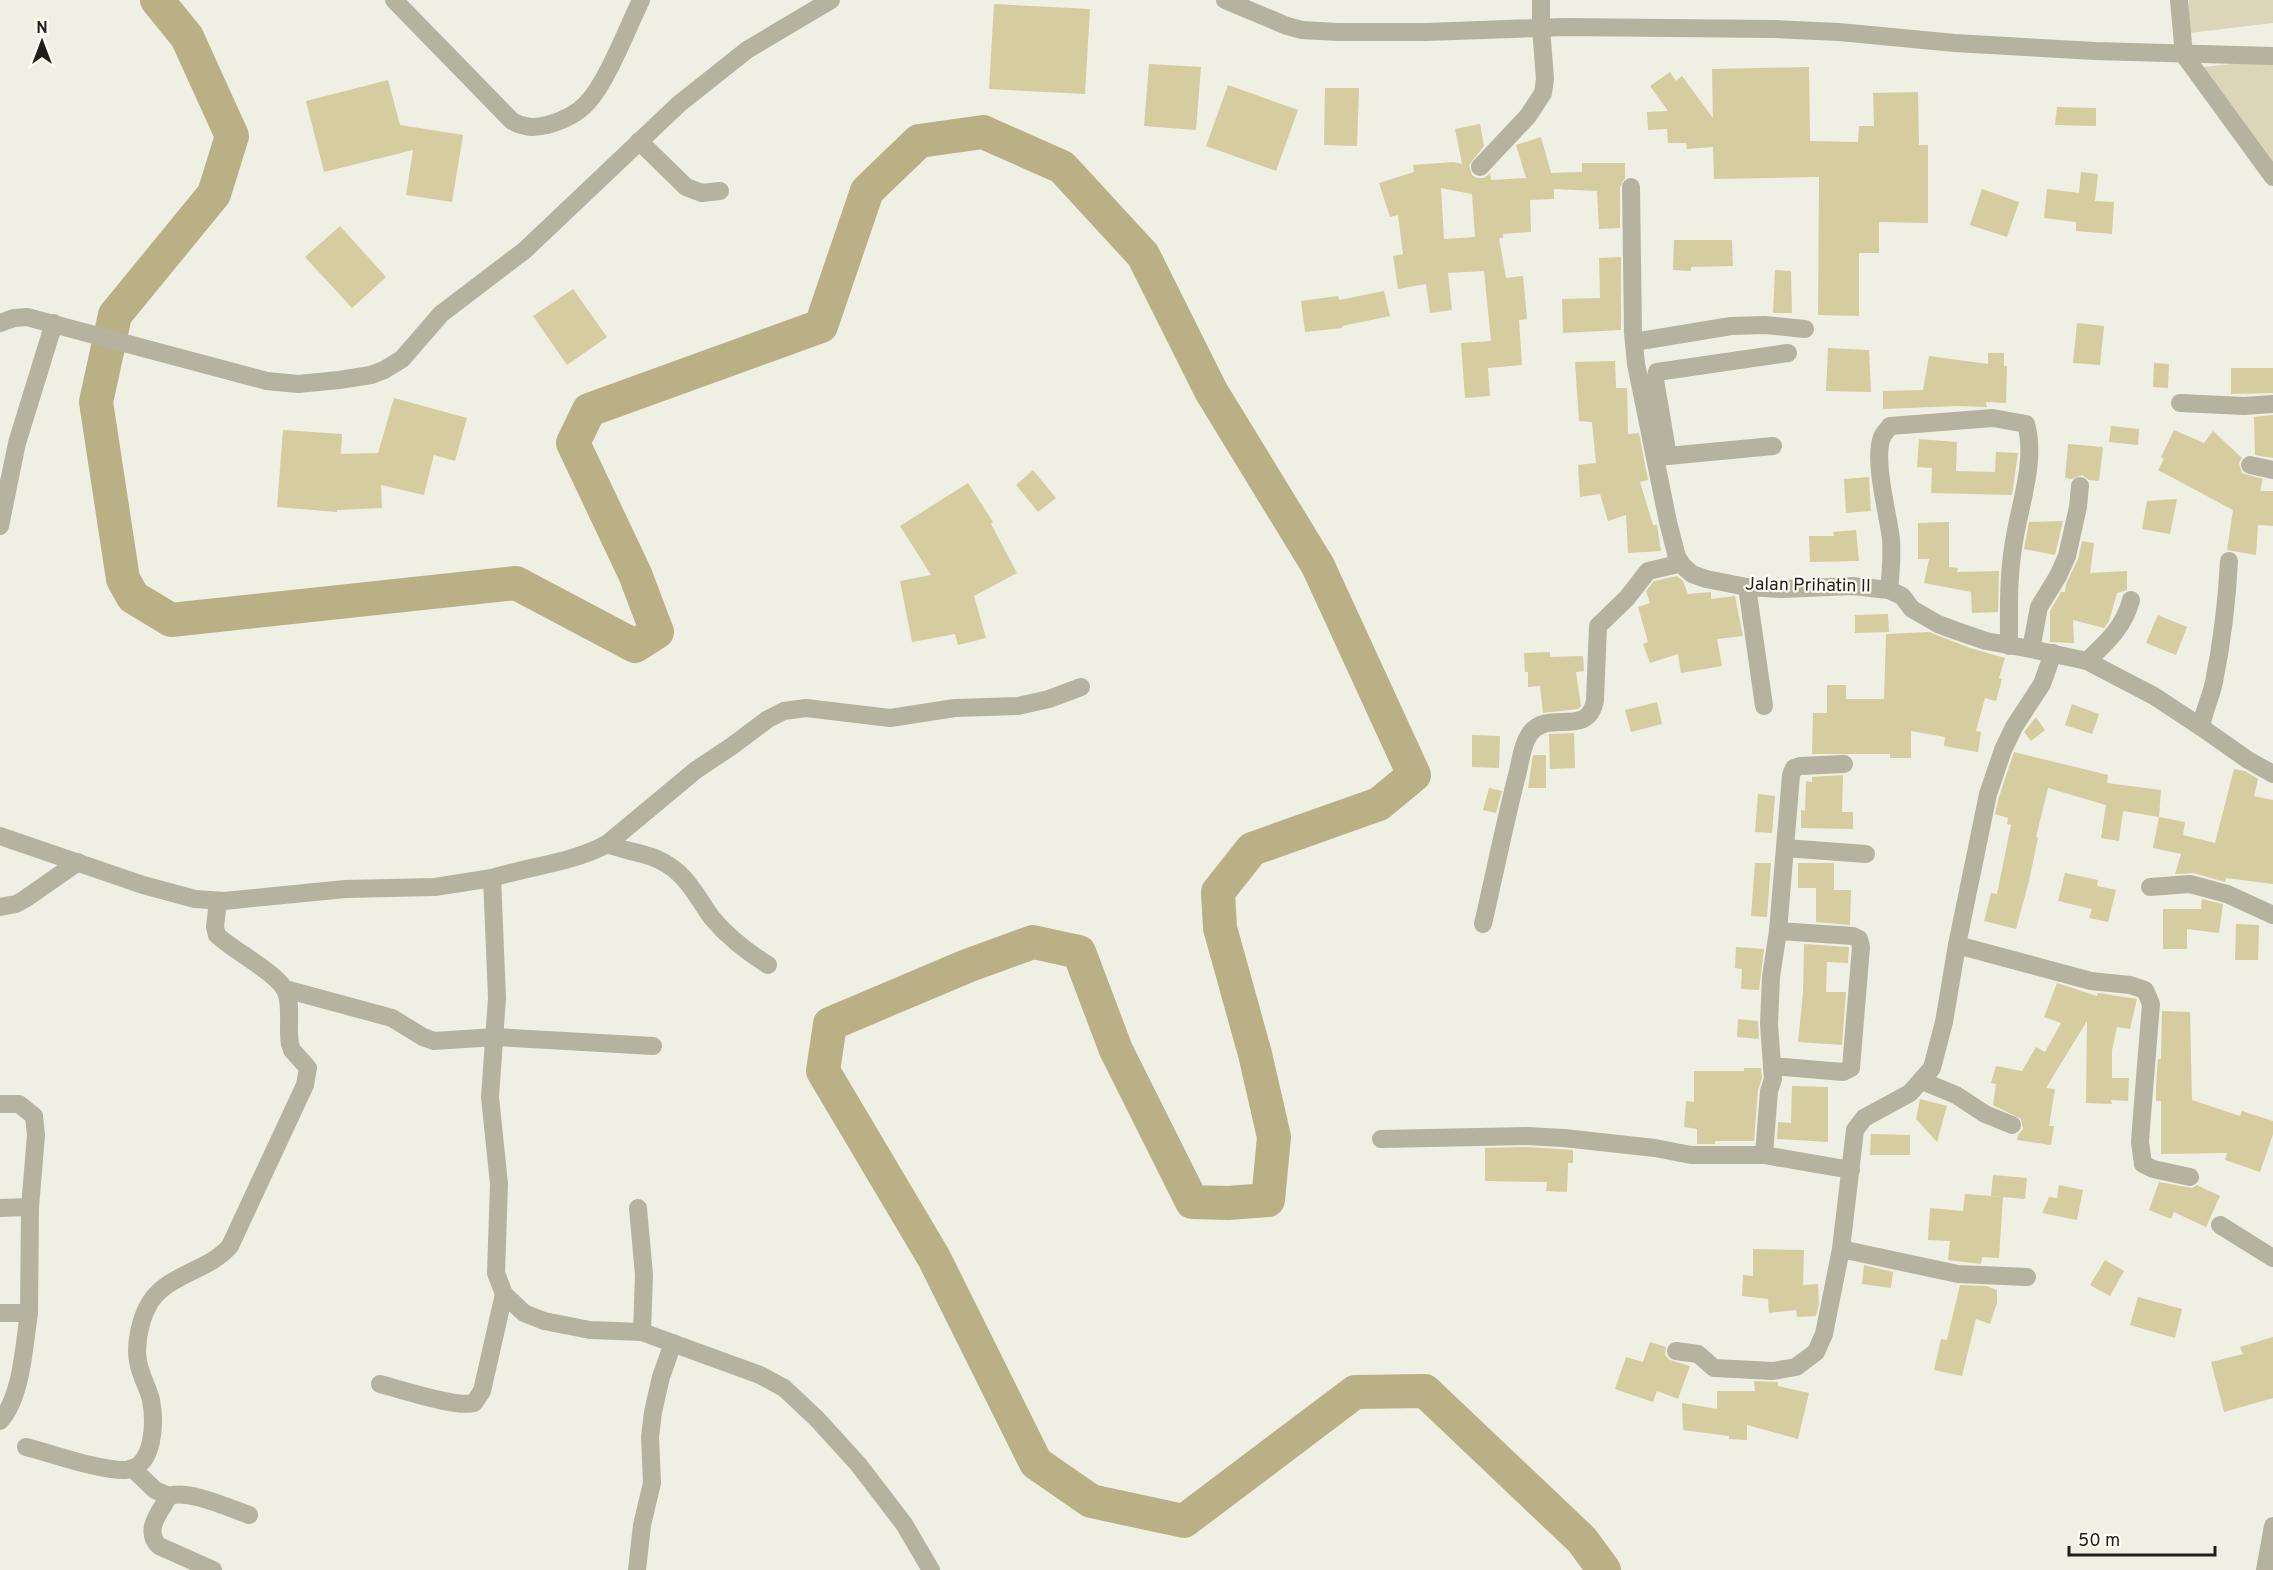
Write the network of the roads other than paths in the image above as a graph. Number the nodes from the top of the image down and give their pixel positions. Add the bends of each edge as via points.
1 (394, 0) edge
2 (641, 0) edge
3 (831, 0) edge
4 (1225, 0) edge
5 (1541, 0) edge
6 (2179, 0) edge
7 (1550, 27) junction
8 (2184, 54) junction
9 (2273, 56) edge
10 (639, 141) junction
11 (1480, 167) dead end
12 (2273, 177) edge
13 (1631, 187) dead end
14 (720, 191) dead end
15 (0, 323) edge
16 (54, 323) junction
17 (1805, 329) dead end
18 (1634, 342) junction
19 (1788, 353) dead end
20 (2180, 404) dead end
21 (2273, 404) edge
22 (1773, 446) dead end
23 (1661, 457) junction
24 (2250, 465) dead end
25 (2273, 470) edge
26 (2080, 486) dead end
27 (0, 526) edge
28 (1677, 557) junction
29 (2229, 561) dead end
30 (1747, 587) junction
31 (1889, 590) junction
32 (2131, 600) dead end
33 (2008, 646) junction
34 (2031, 649) junction
35 (2053, 653) junction
36 (2087, 661) junction
37 (1081, 687) dead end
38 (1764, 706) dead end
39 (2201, 727) junction
40 (1844, 764) dead end
41 (2273, 774) edge
42 (0, 836) edge
43 (607, 844) junction
44 (1785, 849) junction
45 (1866, 854) dead end
46 (78, 862) junction
47 (492, 878) junction
48 (2150, 887) dead end
49 (218, 901) junction
50 (0, 907) edge
51 (2273, 915) edge
52 (1483, 924) dead end
53 (1778, 931) junction
54 (1957, 945) junction
55 (768, 965) dead end
56 (285, 989) junction
57 (495, 1036) junction
58 (653, 1046) dead end
59 (1772, 1066) junction
60 (1922, 1081) junction
61 (0, 1104) edge
62 (2012, 1125) dead end
63 (1381, 1139) dead end
64 (1764, 1155) junction
65 (1851, 1170) junction
66 (2190, 1178) dead end
67 (30, 1207) junction
68 (0, 1208) edge
69 (638, 1208) dead end
70 (2220, 1225) dead end
71 (1841, 1249) junction
72 (2273, 1258) edge
73 (2027, 1277) dead end
74 (504, 1294) junction
75 (0, 1313) edge
76 (29, 1313) junction
77 (642, 1332) junction
78 (673, 1343) junction
79 (1676, 1351) dead end
80 (380, 1383) dead end
81 (0, 1421) edge
82 (26, 1447) dead end
83 (132, 1468) junction
84 (169, 1496) junction
85 (249, 1515) dead end
86 (2273, 1526) edge
87 (213, 1570) edge
88 (637, 1570) edge
89 (931, 1570) edge
90 (2265, 1570) edge

1 - 2 street via 512,121 528,127 560,120 588,103
3 - 10 street via 747,50
4 - 7 street via 1287,26 1315,31 1389,33
5 - 7 street
6 - 8 street
7 - 8 street via 1774,29 1979,45
7 - 11 street via 1543,93 1528,116
8 - 9 street
8 - 12 street
10 - 14 street via 686,187 702,193
10 - 16 street via 525,250 441,314 402,359 371,375 339,380 267,381
13 - 18 street
15 - 16 street via 27,317
16 - 27 street via 17,443
17 - 18 street via 1739,326
18 - 23 street via 1636,364
19 - 23 street via 1657,372
20 - 21 street
22 - 23 street
23 - 28 street
24 - 25 street
26 - 34 street via 2067,556 2039,607
28 - 30 street, Jalan Prihatin II via 1692,574
28 - 52 street via 1674,565 1644,574 1627,598 1598,626 1595,700 1588,718 1540,724 1528,735
29 - 39 street via 2213,684
30 - 31 street, Jalan Prihatin II via 1853,586
30 - 38 street
31 - 33 street, Jalan Prihatin II via 1938,624
31 - 33 street via 1892,565 1880,453 1882,437 1890,426 1993,418 2026,424 2030,436 2026,483 2013,547
32 - 36 street via 2113,636
33 - 34 street, Jalan Prihatin II
34 - 35 street, Jalan Prihatin II
35 - 36 street, Jalan Prihatin II
35 - 54 street via 2042,684 2003,750 1988,794
36 - 39 street, Jalan Prihatin II via 2154,696
37 - 43 street via 1018,706 955,708 890,718 806,708 784,711 768,718 696,770
39 - 41 street, Jalan Prihatin II
40 - 44 street via 1794,768
42 - 46 street
43 - 47 street via 559,862
43 - 55 street via 658,859 681,874 733,940
44 - 45 street
44 - 53 street
46 - 49 street via 181,897
46 - 50 street via 25,899
47 - 49 street via 435,887 345,889
47 - 57 street
48 - 51 street via 2190,884 2227,894
49 - 56 street via 217,935
53 - 59 street via 1770,1004
53 - 59 street via 1857,937 1861,955 1851,1068 1843,1072
54 - 60 street via 1938,1053
54 - 66 street via 2091,981 2145,990 2151,1004 2140,1142 2143,1164
56 - 57 street via 392,1018 435,1041
56 - 83 street via 290,1044 306,1065 307,1077 230,1246 214,1261 162,1288 144,1314 137,1355 151,1402 152,1429 146,1455
57 - 58 street
57 - 74 street via 490,1084 499,1184 495,1258 497,1281
59 - 64 street
60 - 62 street
60 - 65 street via 1910,1093 1864,1118 1855,1130
61 - 67 street via 19,1104 34,1116
63 - 64 street via 1527,1136 1598,1141 1691,1155
64 - 65 street
65 - 71 street
67 - 68 street
67 - 76 street
69 - 77 street via 644,1275
70 - 72 street
71 - 73 street via 1958,1274
71 - 79 street via 1824,1335 1816,1352 1804,1363 1783,1370 1721,1369 1707,1364 1698,1354
74 - 77 street via 524,1313 559,1325
74 - 80 street via 482,1391 474,1404 449,1402
75 - 76 street
76 - 81 street via 15,1396
77 - 78 street
78 - 88 street via 653,1412 652,1484
78 - 89 street via 760,1375 802,1403 858,1464 904,1524
82 - 83 street via 90,1464
83 - 84 street via 156,1490
84 - 85 street via 193,1496
84 - 87 street via 152,1525 155,1542
86 - 90 street

